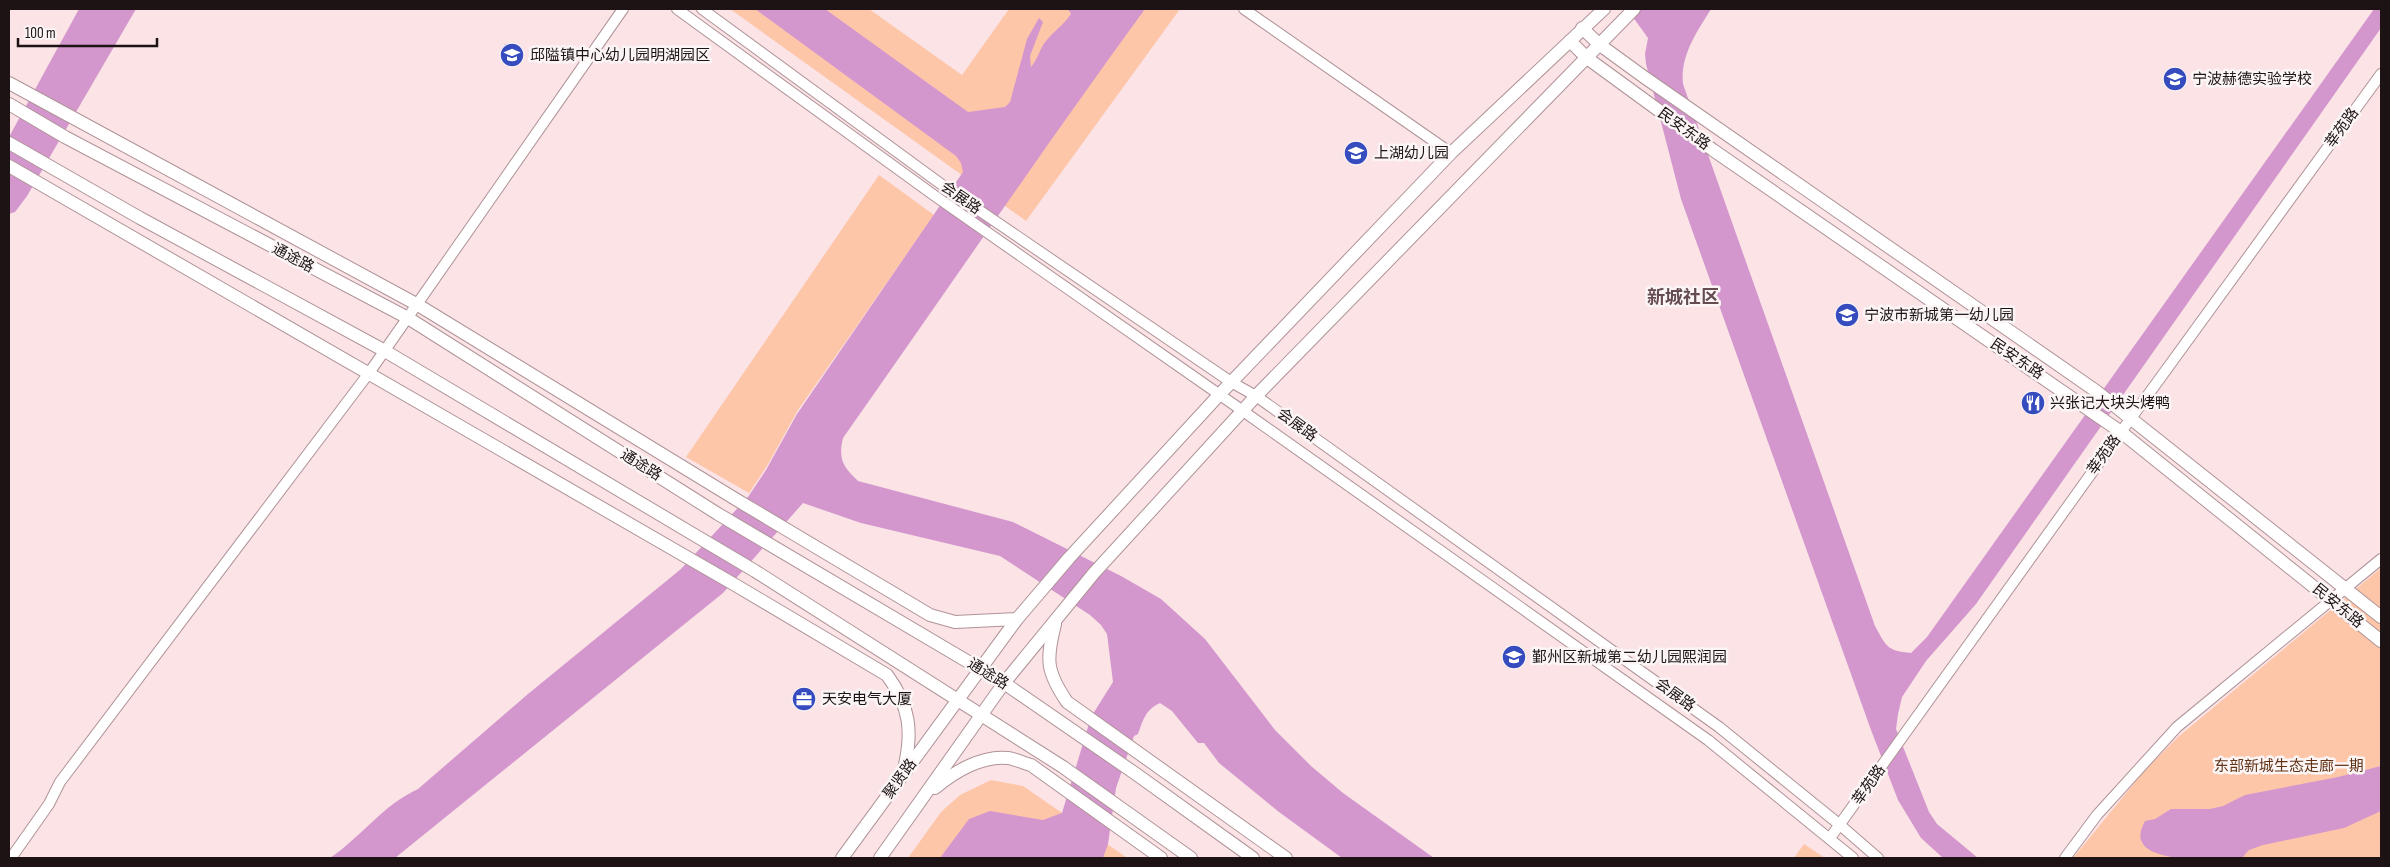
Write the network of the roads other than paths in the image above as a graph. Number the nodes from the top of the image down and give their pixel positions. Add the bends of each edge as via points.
1 (623, 9) edge
2 (677, 9) edge
3 (702, 9) edge
4 (1244, 9) edge
5 (1604, 9) edge
6 (1630, 13) edge
7 (1582, 28) junction
8 (1570, 41) junction
9 (1600, 46) junction
10 (1587, 58) junction
11 (2381, 74) edge
12 (9, 83) edge
13 (14, 108) edge
14 (9, 143) edge
15 (1451, 153) junction
16 (9, 166) edge
17 (418, 305) junction
18 (408, 318) junction
19 (385, 351) junction
20 (369, 373) junction
21 (1231, 382) junction
22 (1219, 395) junction
23 (1256, 396) junction
24 (1243, 411) junction
25 (2131, 418) junction
26 (2121, 432) junction
27 (2381, 560) edge
28 (2347, 588) junction
29 (2331, 601) junction
30 (2381, 616) edge
31 (1017, 620) junction
32 (1056, 620) junction
33 (2381, 641) edge
34 (980, 669) junction
35 (1004, 683) junction
36 (958, 699) junction
37 (980, 714) junction
38 (902, 776) junction
39 (922, 798) junction
40 (1840, 825) junction
41 (1830, 838) junction
42 (11, 858) edge
43 (842, 858) edge
44 (880, 858) edge
45 (1161, 858) edge
46 (1191, 858) edge
47 (1253, 858) edge
48 (1286, 858) edge
49 (1853, 858) edge
50 (1878, 858) edge
51 (2065, 858) edge

1 - 17 street
2 - 22 street, 会展路 via 935,196
3 - 21 street, 会展路 via 945,187
4 - 15 street
5 - 7 main road, 聚贤路
6 - 9 main road, 聚贤路
7 - 8 main road, 聚贤路
7 - 9 main road, 民安东路
8 - 10 main road, 民安东路
8 - 15 main road, 聚贤路
9 - 10 main road, 聚贤路
9 - 25 main road, 民安东路
10 - 23 main road, 聚贤路
10 - 26 main road, 民安东路 via 1713,150
11 - 25 street, 莘苑路
12 - 17 main road
13 - 18 main road, 通途路
14 - 19 main road
15 - 21 main road, 聚贤路
16 - 20 main road
17 - 18 street
17 - 31 main road via 930,615 955,622
18 - 19 street
18 - 34 main road, 通途路 via 718,514
19 - 20 street
19 - 36 main road via 755,570
20 - 38 main road via 888,675 907,710 910,734
20 - 42 street via 60,782 49,804
21 - 22 main road, 聚贤路
21 - 23 street, 会展路
22 - 24 street, 会展路
22 - 31 main road, 聚贤路 via 1069,558
23 - 24 main road, 聚贤路
23 - 40 street, 会展路 via 1719,727
24 - 32 main road, 聚贤路 via 1094,573
24 - 41 street, 会展路 via 1708,740
25 - 26 street, 莘苑路
25 - 28 main road, 民安东路
26 - 29 main road, 民安东路
26 - 40 street, 莘苑路
27 - 28 street
28 - 29 street
28 - 30 main road, 民安东路
29 - 33 main road, 民安东路
29 - 51 street via 2177,727 2097,815
31 - 34 main road, 聚贤路
32 - 35 main road, 聚贤路
32 - 48 main road via 1048,657 1053,681 1067,702
34 - 35 main road, 通途路
34 - 36 main road, 聚贤路
35 - 37 main road, 聚贤路
35 - 47 main road, 通途路
36 - 37 main road
36 - 38 main road, 聚贤路
37 - 39 main road, 聚贤路
37 - 46 main road
38 - 43 main road, 聚贤路
39 - 44 main road, 聚贤路
39 - 45 main road via 962,769 984,761 1007,758 1031,765
40 - 41 street, 莘苑路
40 - 50 street, 会展路
41 - 49 street, 会展路

